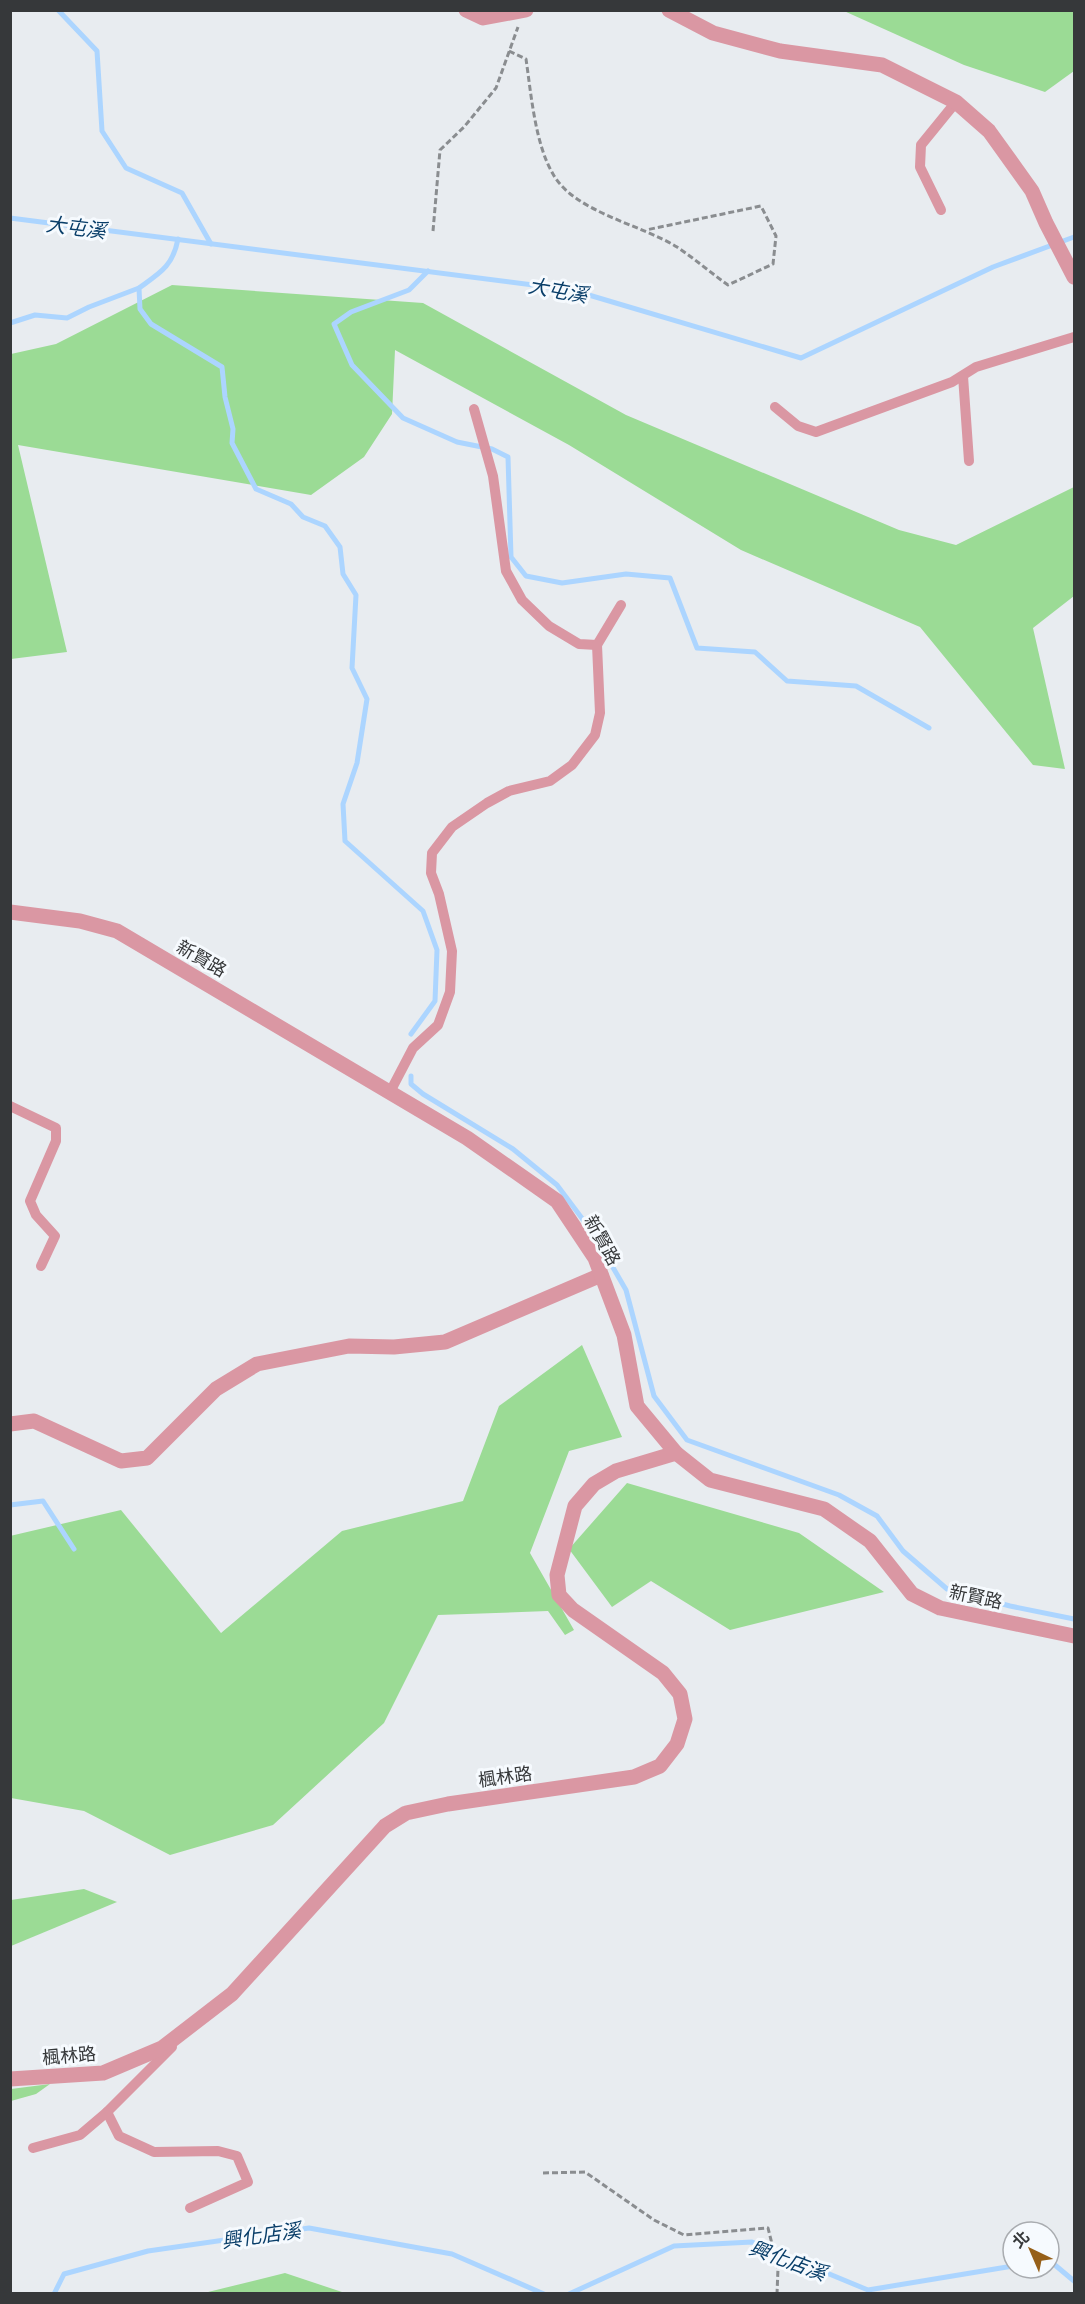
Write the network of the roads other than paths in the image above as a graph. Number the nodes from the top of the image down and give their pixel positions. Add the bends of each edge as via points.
1 (465, 10) edge
2 (669, 10) edge
3 (525, 11) edge
4 (956, 102) junction
5 (941, 210) dead end
6 (1074, 277) edge
7 (1074, 337) edge
8 (963, 376) junction
9 (775, 407) dead end
10 (474, 409) dead end
11 (969, 461) dead end
12 (621, 605) dead end
13 (597, 645) junction
14 (10, 912) edge
15 (390, 1092) junction
16 (10, 1106) edge
17 (41, 1266) dead end
18 (601, 1275) junction
19 (10, 1424) edge
20 (676, 1453) junction
21 (1074, 1636) edge
22 (191, 2027) junction
23 (10, 2079) edge
24 (107, 2112) junction
25 (33, 2148) dead end
26 (190, 2208) dead end

1 - 3 street via 483,18
2 - 4 street via 713,33 780,51 882,65
4 - 5 lane via 921,145 920,167
4 - 6 street via 989,130 1032,191
7 - 8 lane via 976,367
8 - 9 lane via 816,432 798,426
8 - 11 lane
10 - 13 lane via 493,476 506,571 522,600 549,626 579,644
12 - 13 lane
13 - 15 lane via 600,713 595,735 572,765 550,781 510,790 487,803 452,827 432,853 431,873 452,951 450,992 438,1025 413,1048
14 - 15 street, 新賢路 via 80,921 117,931
15 - 18 street, 新賢路 via 467,1138 557,1201 595,1258
16 - 17 lane via 56,1128 56,1142 30,1201 54,1236
18 - 19 street via 445,1342 349,1346 257,1364 216,1389 147,1458 121,1461 33,1422
18 - 20 street, 新賢路 via 624,1335 637,1406
20 - 21 street, 新賢路 via 710,1480 824,1509 870,1541 912,1594 940,1608
20 - 22 street, 楓林路 via 616,1471 594,1484 575,1506 557,1575 559,1595 573,1610 663,1673 680,1694 685,1719 677,1744 660,1766 634,1777 448,1804 406,1814 385,1826 232,1994
22 - 23 street, 楓林路 via 162,2048 103,2073
22 - 24 lane
24 - 25 lane via 80,2135
24 - 26 lane via 119,2136 154,2152 218,2151 237,2156 248,2182

